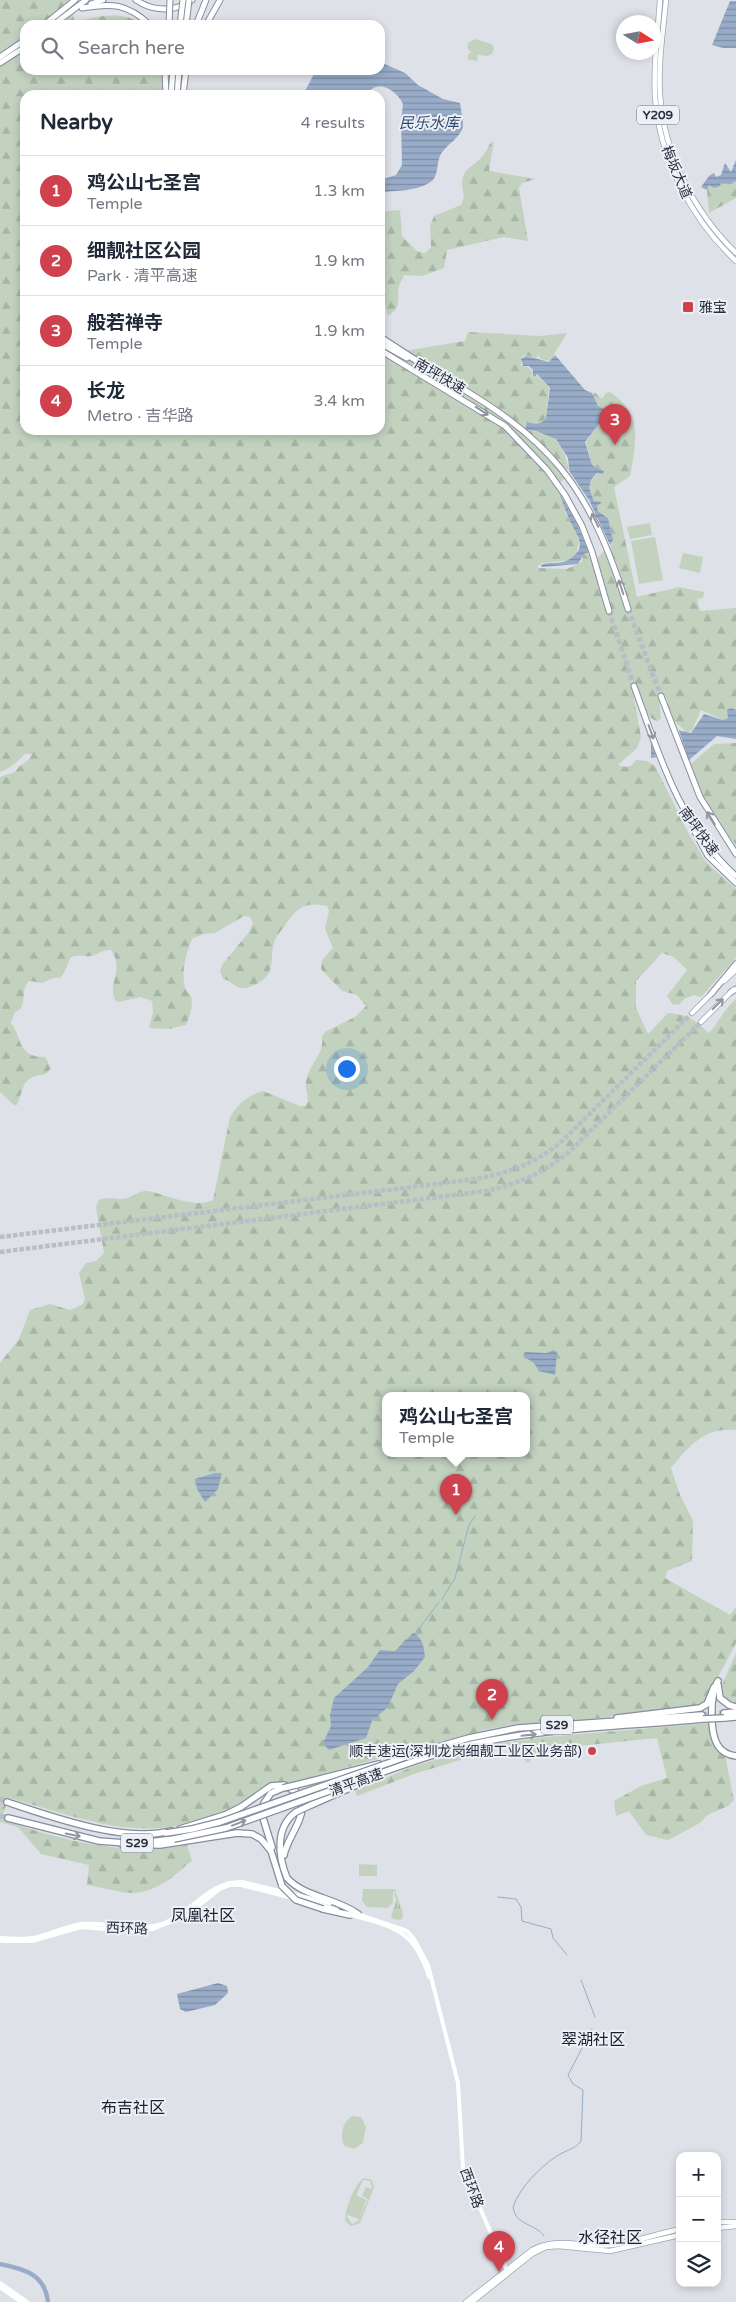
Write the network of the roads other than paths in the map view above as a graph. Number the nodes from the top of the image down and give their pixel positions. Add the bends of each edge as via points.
1 (74, 0) edge
2 (86, 0) edge
3 (103, 0) edge
4 (136, 0) edge
5 (170, 0) edge
6 (183, 0) edge
7 (191, 0) edge
8 (206, 0) edge
9 (220, 0) edge
10 (660, 0) edge
11 (666, 0) edge
12 (82, 8) junction
13 (65, 15) junction
14 (50, 20) edge
15 (59, 20) edge
16 (143, 20) edge
17 (169, 20) edge
18 (181, 20) edge
19 (187, 20) edge
20 (198, 20) edge
21 (209, 20) edge
22 (20, 43) edge
23 (20, 50) edge
24 (0, 57) edge
25 (0, 63) edge
26 (165, 75) edge
27 (173, 75) edge
28 (179, 75) edge
29 (186, 75) edge
30 (166, 90) edge
31 (171, 90) edge
32 (178, 90) edge
33 (184, 90) edge
34 (736, 253) edge
35 (736, 261) edge
36 (385, 340) edge
37 (385, 346) edge
38 (385, 353) edge
39 (440, 376) junction
40 (628, 609) tunnel mouth
41 (609, 611) tunnel mouth
42 (634, 686) tunnel mouth
43 (661, 696) tunnel mouth
44 (688, 818) junction
45 (723, 836) junction
46 (736, 850) edge
47 (736, 854) edge
48 (736, 876) edge
49 (736, 883) edge
50 (736, 964) edge
51 (736, 970) edge
52 (734, 989) edge
53 (711, 994) junction
54 (692, 1013) tunnel mouth
55 (701, 1022) tunnel mouth
56 (718, 1681) junction
57 (714, 1687) junction
58 (736, 1707) edge
59 (736, 1712) edge
60 (724, 1715) junction
61 (703, 1717) junction
62 (736, 1718) edge
63 (591, 1723) junction
64 (414, 1754) junction
65 (736, 1755) edge
66 (413, 1762) junction
67 (296, 1789) junction
68 (7, 1802) tunnel mouth
69 (264, 1803) dead end
70 (302, 1803) dead end
71 (8, 1818) tunnel mouth
72 (263, 1821) dead end
73 (166, 1832) junction
74 (122, 1844) junction
75 (275, 1862) junction
76 (283, 1862) junction
77 (358, 1914) junction
78 (350, 1915) junction
79 (0, 1939) edge
80 (721, 2222) edge
81 (736, 2222) edge
82 (736, 2226) edge
83 (721, 2228) edge
84 (676, 2229) edge
85 (676, 2236) edge
86 (507, 2271) junction
87 (0, 2283) edge
88 (0, 2287) edge
89 (21, 2302) edge
90 (26, 2302) edge
91 (466, 2302) edge
92 (472, 2302) edge

1 - 14 highway
2 - 13 highway
3 - 12 highway
4 - 7 highway via 147,6 166,9 180,7
5 - 17 highway, bridge
6 - 18 highway, bridge
7 - 19 highway, bridge
8 - 20 highway
9 - 21 highway
10 - 35 main road, 梅坂大道 / Y209 via 655,66 657,112 671,162 701,222
11 - 34 main road, 梅坂大道 / Y209 via 660,66 662,112 670,147 704,216
12 - 13 highway
12 - 16 highway via 105,4 120,6
13 - 15 highway
22 - 24 highway
23 - 25 highway
26 - 30 highway
27 - 31 highway
28 - 32 highway
29 - 33 highway
36 - 39 highway
37 - 39 highway, 南坪快速
38 -> 41 highway, 南坪快速 via 496,420 528,448 576,514
40 -> 39 highway, 南坪快速 via 592,512 557,462 499,411
42 -> 44 highway, 南坪快速 via 669,781
45 -> 43 highway, 南坪快速 via 700,798
44 - 48 highway, 南坪快速 via 710,849
44 - 49 highway via 708,856
45 - 46 highway
45 - 47 highway, 南坪快速
50 - 53 highway
51 - 53 main road
55 -> 52 main road
53 - 54 main road
56 - 57 highway
56 - 58 highway via 720,1698
56 - 65 highway via 714,1705 718,1739 725,1750
57 - 63 highway via 707,1704 700,1708
57 - 65 highway via 712,1704 716,1743 724,1752
59 - 60 highway, 清平高速 / S29
60 - 61 highway, 清平高速 / S29, bridge
60 - 62 highway
61 - 63 highway, 清平高速 / S29
66 -> 61 highway, 清平高速 / S29 via 515,1736
63 - 64 highway, 清平高速 / S29 via 518,1728
64 - 67 highway, bridge
64 - 73 highway, 清平高速 / S29, bridge via 220,1822 192,1830
74 -> 66 highway, 清平高速 / S29, bridge via 174,1839 226,1828
66 - 76 highway, bridge via 289,1817 282,1829 280,1842
67 - 69 highway, bridge via 283,1788 271,1793
67 - 73 highway via 284,1785 271,1786 225,1815
68 - 73 highway, 清平高速 / S29 via 106,1829
70 - 76 highway via 300,1816 286,1844
71 -> 74 highway, 清平高速 / S29
72 - 75 highway
74 - 75 highway via 160,1845 237,1833 255,1835 269,1848
75 - 78 highway, bridge via 282,1886 296,1900
76 - 77 highway via 287,1878 297,1887 344,1904
77 - 79 main road, 西环路 via 312,1898 236,1882 219,1886 183,1914 154,1926 131,1928 81,1924 31,1938
77 - 86 main road, 西环路 via 407,1931 428,1965 458,2083 464,2168
78 - 79 main road, 西环路 via 311,1901 236,1885 220,1889 185,1916 153,1929 131,1931 81,1927 32,1941
78 - 86 main road, 西环路 via 402,1932 412,1941 426,1965 459,2098 460,2161 468,2188
80 - 81 main road
82 - 83 main road
84 - 86 main road via 610,2245 551,2242 532,2250
85 - 86 main road via 610,2251 546,2247
86 - 91 main road
86 - 92 main road
87 - 90 main road
88 - 89 main road

